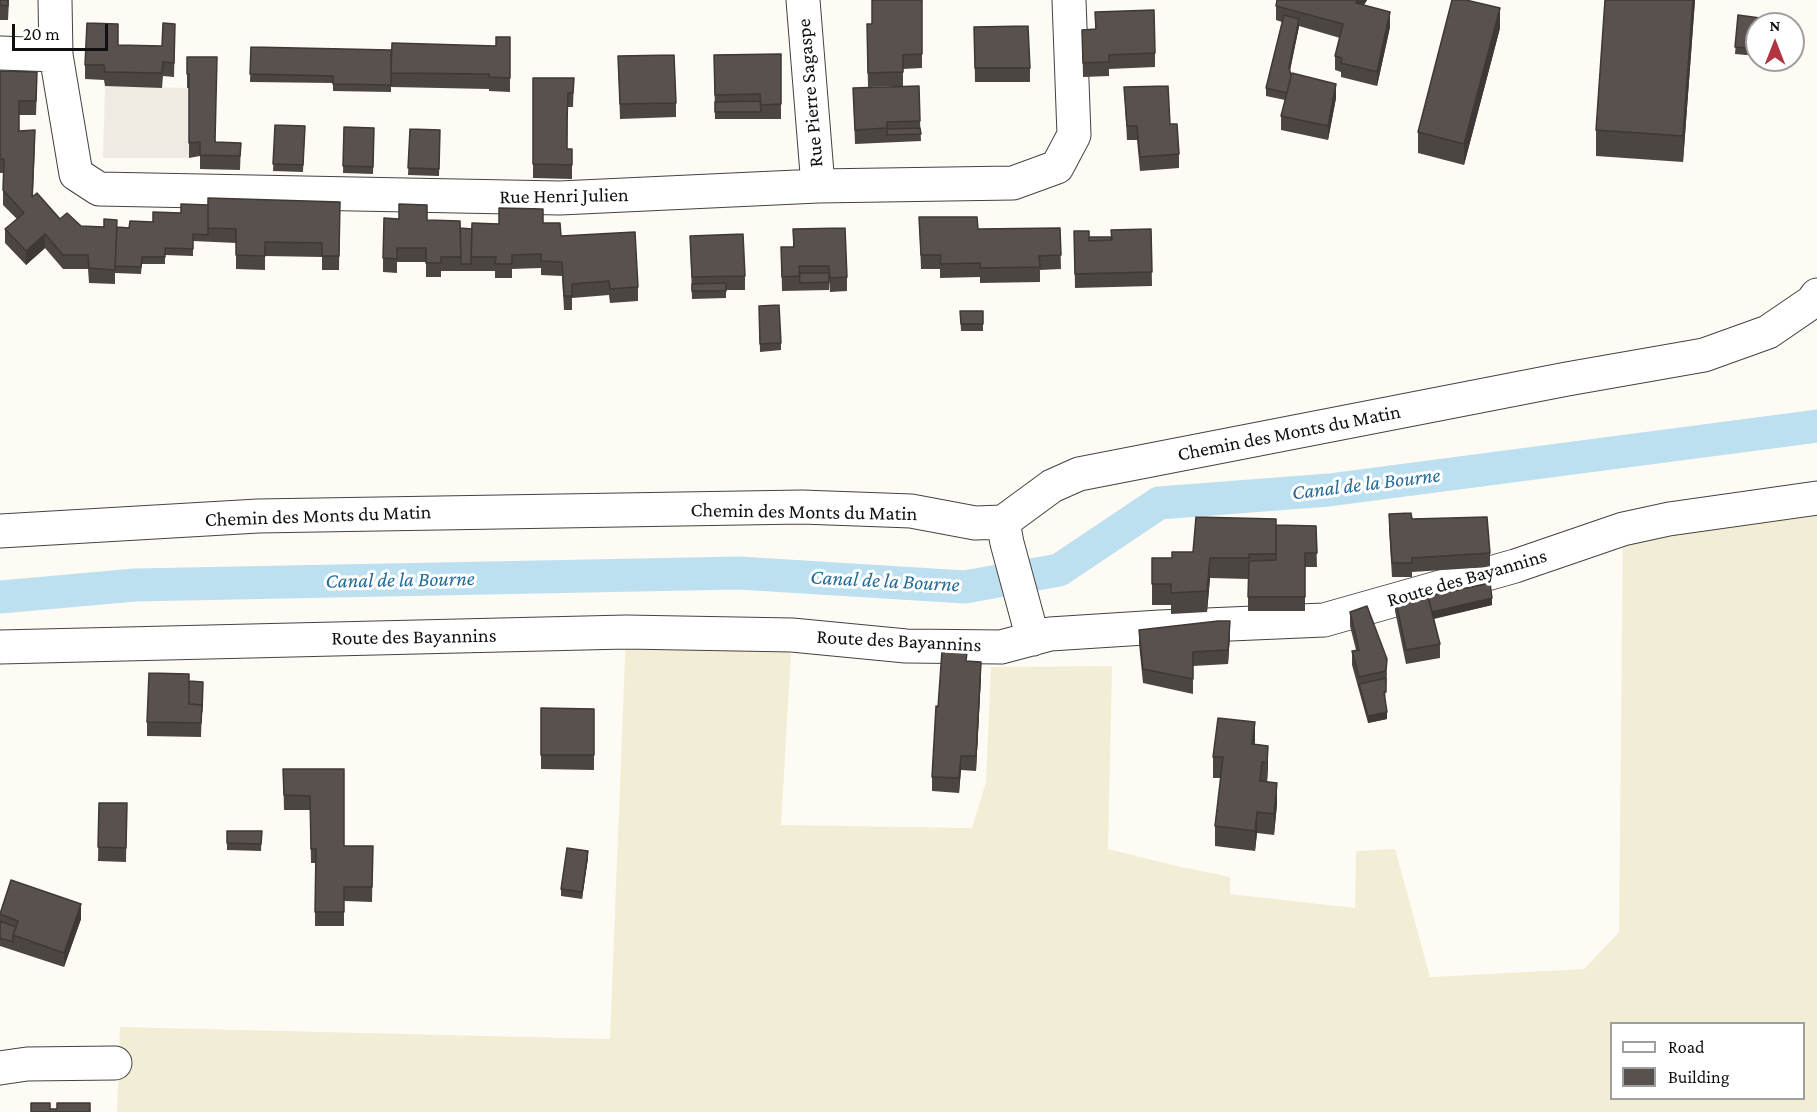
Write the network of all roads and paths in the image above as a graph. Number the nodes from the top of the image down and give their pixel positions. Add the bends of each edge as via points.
1 (55, 0) edge
2 (803, 0) edge
3 (1069, 0) edge
4 (0, 53) edge
5 (56, 55) junction
6 (818, 186) junction
7 (1817, 295) edge
8 (1817, 498) edge
9 (0, 531) edge
10 (1005, 533) junction
11 (1030, 627) junction
12 (0, 647) edge
13 (9, 1060) edge
14 (115, 1063) dead end

1 - 5 street, Rue Henri Julien
2 - 6 street, Rue Pierre Sagaspe
3 - 6 street, Rue Henri Julien via 1074,135 1057,167 1013,183
4 - 5 street
5 - 6 street, Rue Henri Julien via 76,174 99,189 560,198
7 - 10 street, Chemin des Monts du Matin via 1768,332 1704,355 1079,474 1052,486
8 - 11 street, Route des Bayannins via 1623,529 1515,566 1324,620 1050,634
9 - 10 street, Chemin des Monts du Matin via 258,516 802,507 911,511
10 - 11 street
11 - 12 street, Route des Bayannins via 1001,647 906,646 792,635 626,632
13 - 14 street

